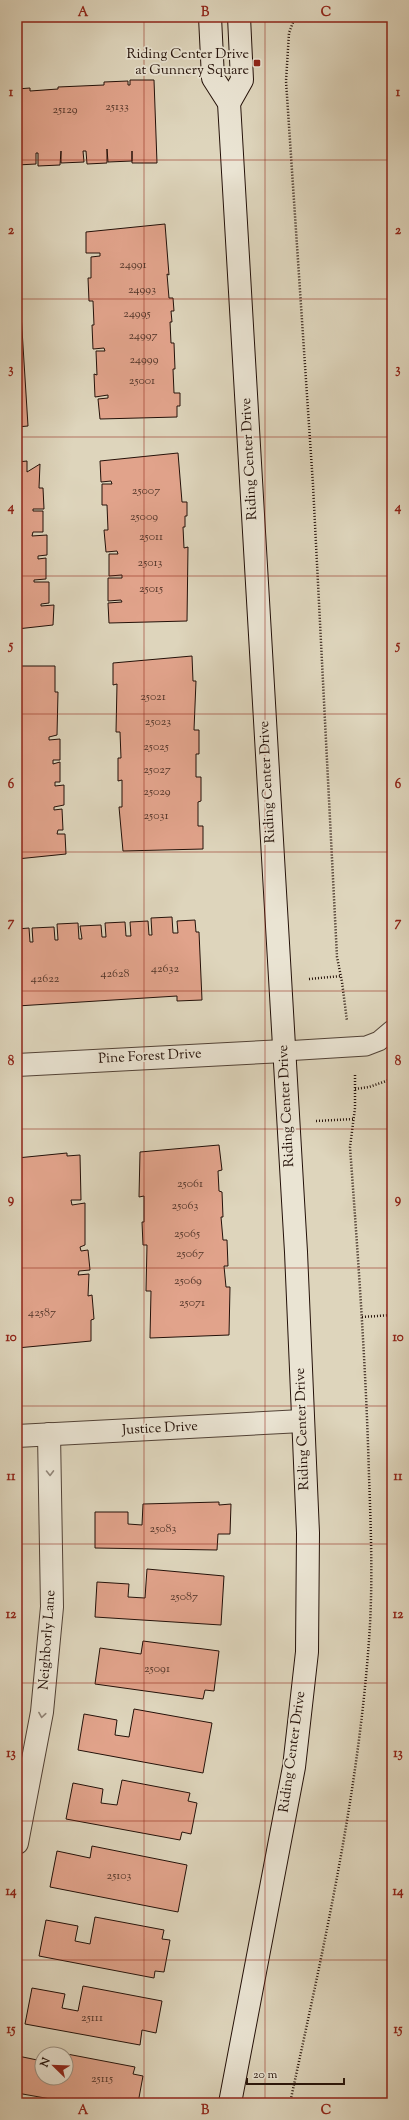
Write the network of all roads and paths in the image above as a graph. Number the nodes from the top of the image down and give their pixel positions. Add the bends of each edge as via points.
1 (210, 17) edge
2 (239, 17) edge
3 (295, 17) edge
4 (229, 103) junction
5 (341, 976) junction
6 (307, 980) dead end
7 (348, 1026) dead end
8 (392, 1030) edge
9 (284, 1051) junction
10 (17, 1065) edge
11 (355, 1071) dead end
12 (392, 1079) edge
13 (356, 1089) junction
14 (354, 1119) junction
15 (315, 1121) dead end
16 (392, 1315) edge
17 (362, 1317) junction
18 (302, 1421) junction
19 (49, 1434) junction
20 (17, 1436) edge
21 (17, 1843) edge
22 (230, 2103) edge
23 (290, 2103) edge

1 - 4 street, Riding Center Drive via 213,78
2 - 4 street via 242,80
3 - 5 path via 289,33 286,81 313,486 337,957
4 - 9 street, Riding Center Drive
5 - 6 path
5 - 7 path
8 - 9 lane via 378,1041 366,1046
9 - 10 street, Pine Forest Drive
9 - 18 street, Riding Center Drive via 296,1252
11 - 13 path
12 - 13 path via 369,1088
13 - 14 path
14 - 15 path
14 - 17 path via 350,1147
16 - 17 path
17 - 23 path via 371,1527 369,1639 360,1733 346,1833
18 - 19 street, Justice Drive
18 - 22 street, Riding Center Drive via 308,1533 307,1652 294,1767
19 - 20 street, Justice Drive
19 -> 21 street, Neighborly Lane via 52,1607 42,1712

